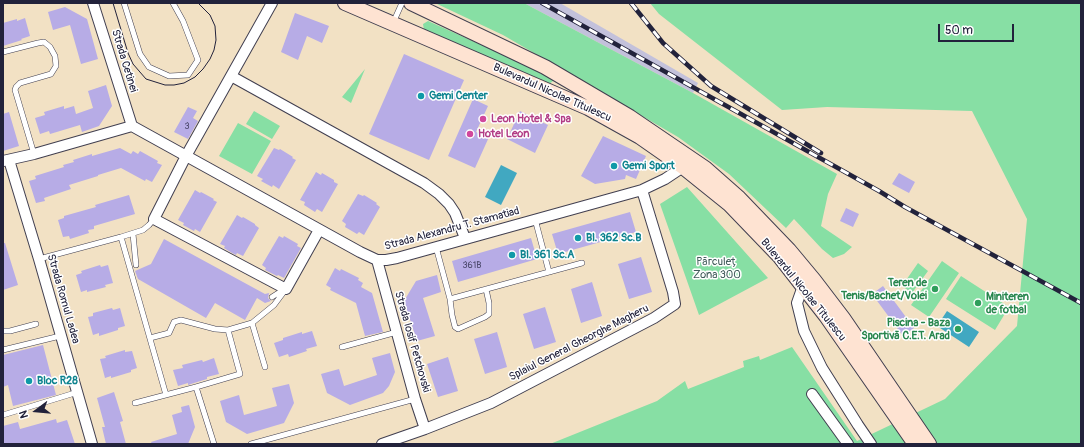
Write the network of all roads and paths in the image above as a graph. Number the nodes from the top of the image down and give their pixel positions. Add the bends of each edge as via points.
1 (94, 3) edge
2 (124, 3) edge
3 (172, 3) edge
4 (272, 3) edge
5 (345, 3) edge
6 (402, 3) edge
7 (411, 3) edge
8 (393, 23) junction
9 (3, 52) edge
10 (231, 76) junction
11 (132, 126) junction
12 (34, 154) junction
13 (186, 156) junction
14 (6, 161) edge
15 (683, 167) junction
16 (642, 190) junction
17 (154, 219) junction
18 (535, 219) junction
19 (319, 230) junction
20 (133, 234) junction
21 (121, 237) junction
22 (465, 238) junction
23 (436, 247) junction
24 (39, 259) junction
25 (377, 260) junction
26 (582, 263) dead end
27 (136, 265) dead end
28 (550, 272) junction
29 (803, 286) junction
30 (286, 289) junction
31 (486, 289) junction
32 (272, 296) dead end
33 (450, 299) junction
34 (252, 323) junction
35 (36, 324) dead end
36 (228, 330) junction
37 (3, 331) edge
38 (397, 332) junction
39 (60, 336) junction
40 (150, 338) junction
41 (342, 347) dead end
42 (3, 350) edge
43 (265, 367) dead end
44 (196, 387) junction
45 (78, 392) junction
46 (812, 394) dead end
47 (166, 395) junction
48 (415, 399) junction
49 (135, 403) dead end
50 (898, 409) junction
51 (3, 415) edge
52 (425, 429) junction
53 (92, 444) edge
54 (214, 444) edge
55 (251, 444) edge
56 (382, 444) edge
57 (848, 444) edge
58 (871, 444) edge
59 (914, 444) edge
60 (929, 444) edge

1 - 11 street, Strada Cetinei
2 - 3 lane via 140,54 149,67 169,76 188,75 198,60 183,21
4 - 10 street
5 - 8 main road, Bulevardul Nicolae Titulescu
6 - 8 lane
7 - 50 main road, Bulevardul Nicolae Titulescu via 545,67 630,117 705,168 739,198 794,256 843,318
8 - 15 main road, Bulevardul Nicolae Titulescu via 588,108 640,137
9 - 12 lane via 44,42 50,46 55,56 56,66 51,74 20,83 15,90
10 - 13 street
10 - 22 street via 424,183 439,194 455,212
11 - 12 street
11 - 13 street, Strada Alexandru T. Stamatiad
12 - 14 street
13 - 17 street
13 - 19 street, Strada Alexandru T. Stamatiad
14 - 24 street, Strada Romul Ladea
15 - 16 street, Strada Alexandru T. Stamatiad
15 - 29 main road, Bulevardul Nicolae Titulescu via 733,208 780,257
16 - 18 street, Strada Alexandru T. Stamatiad
16 - 52 street, Splaiul General Gheorghe Magheru via 674,292 675,304 654,318 491,403
17 - 20 lane via 149,226
17 - 30 street
18 - 22 street, Strada Alexandru T. Stamatiad
18 - 28 lane
19 - 25 street, Strada Alexandru T. Stamatiad
19 - 30 street
20 - 21 lane
20 - 27 lane
21 - 24 lane
21 - 40 lane
22 - 23 street, Strada Alexandru T. Stamatiad
23 - 25 street, Strada Alexandru T. Stamatiad via 397,258
23 - 33 lane
24 - 39 street, Strada Romul Ladea
25 - 38 street, Strada Iosif Petchovski
26 - 28 lane
28 - 31 lane
29 - 50 main road, Bulevardul Nicolae Titulescu
29 - 58 street via 797,303 804,331 822,368
30 - 32 lane
30 - 34 lane via 274,305
31 - 33 lane
31 - 33 lane via 489,314 460,329 455,327
34 - 36 lane
34 - 43 lane
35 - 37 lane
36 - 40 lane via 181,320 174,322 169,333
36 - 44 lane via 240,374
38 - 41 lane
38 - 48 street, Strada Iosif Petchovski
39 - 42 lane
39 - 45 street, Strada Romul Ladea
40 - 47 lane
44 - 47 lane
44 - 54 lane
45 - 51 lane
45 - 53 street, Strada Romul Ladea
46 - 57 street
47 - 49 lane
48 - 52 street, Strada Iosif Petchovski
48 - 55 lane
50 - 59 main road, Bulevardul Nicolae Titulescu
50 - 60 main road, Bulevardul Nicolae Titulescu
52 - 56 street, Splaiul General Gheorghe Magheru

